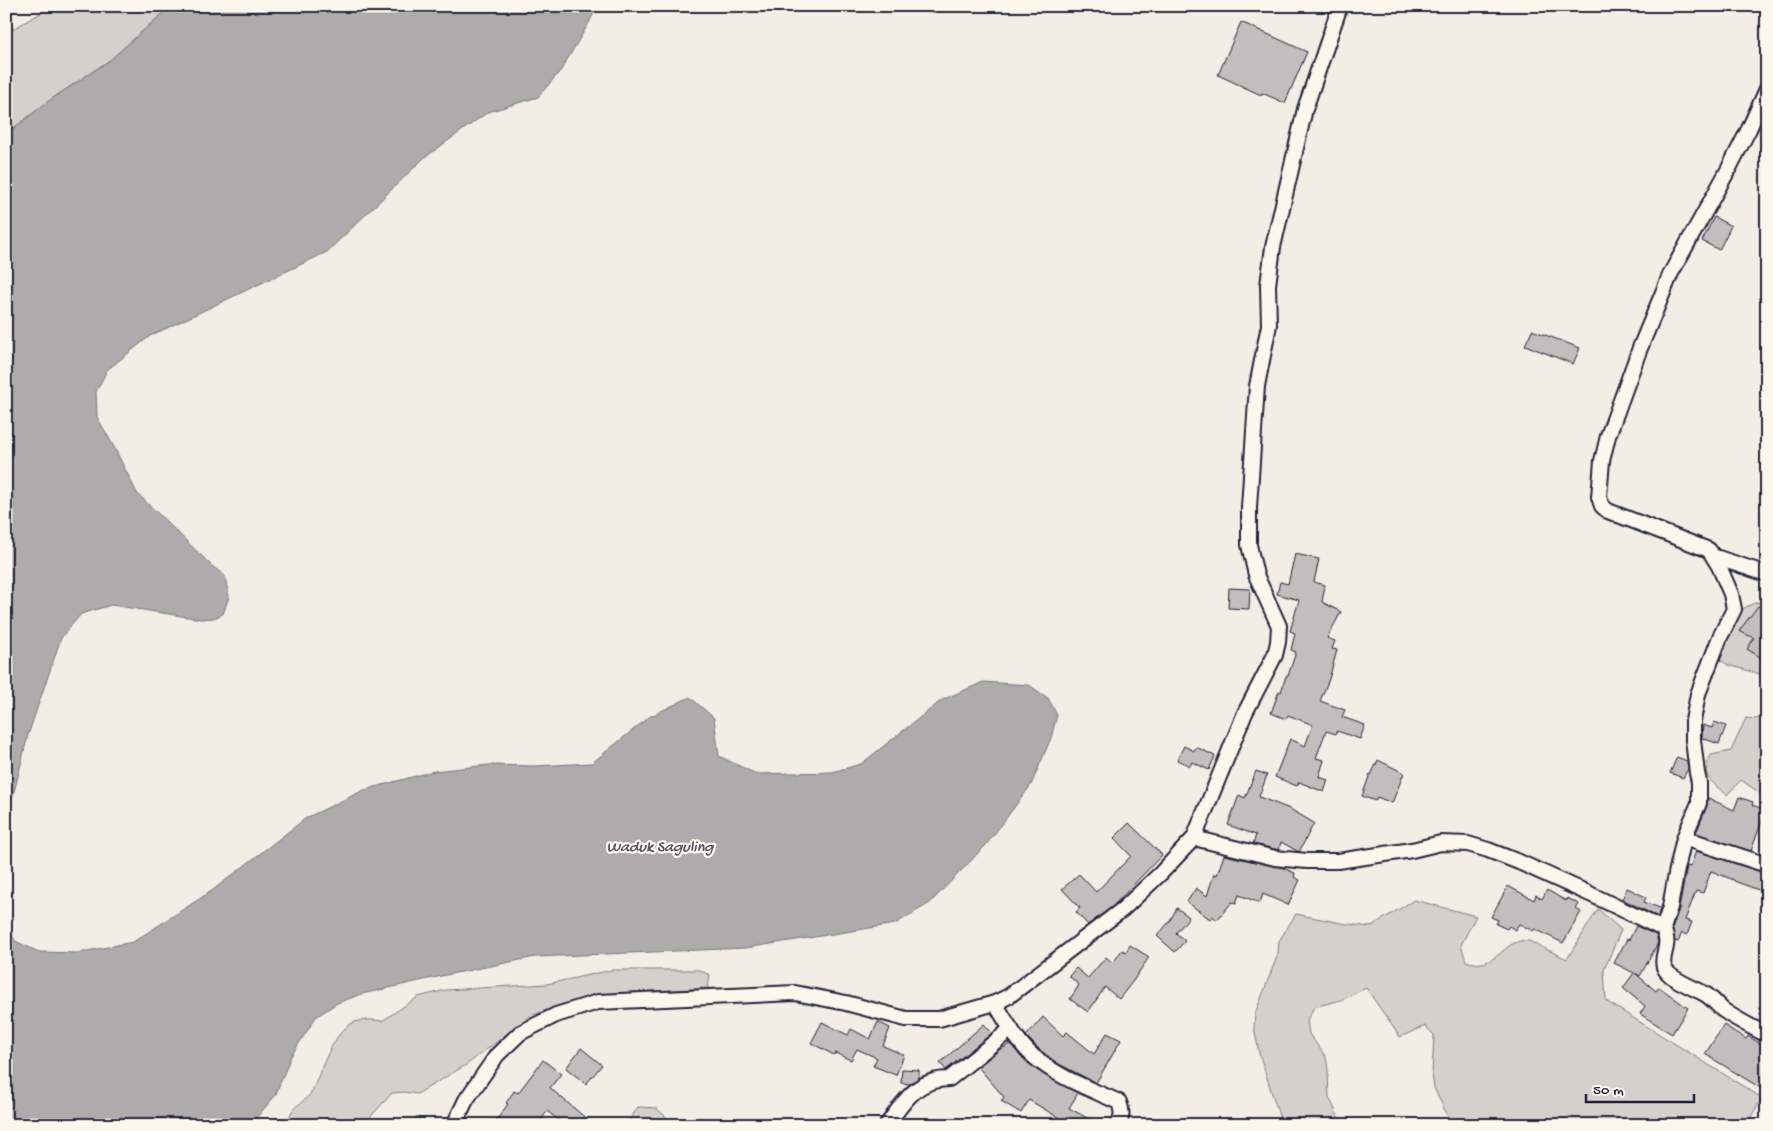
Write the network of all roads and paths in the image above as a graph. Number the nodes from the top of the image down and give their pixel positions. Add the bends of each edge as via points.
1 (1340, 6) edge
2 (1767, 89) edge
3 (1715, 557) junction
4 (1767, 574) edge
5 (1194, 838) junction
6 (1684, 838) junction
7 (1767, 865) edge
8 (1663, 929) junction
9 (995, 1002) junction
10 (1011, 1029) junction
11 (1767, 1035) edge
12 (454, 1125) edge
13 (887, 1125) edge
14 (1118, 1125) edge

1 - 5 street via 1306,109 1273,247 1268,285 1269,325 1256,386 1249,545 1256,575 1279,626 1278,642
2 - 3 street via 1736,155 1671,273 1640,348 1602,461 1599,497 1602,506 1701,546
3 - 4 street
3 - 6 street via 1734,609 1698,694 1693,731 1699,803
5 - 8 street via 1276,858 1307,861 1338,861 1441,843 1468,844 1519,862
5 - 9 street via 1123,909 1009,996
6 - 7 street
6 - 8 street
8 - 11 street via 1667,944 1663,966 1667,973
9 - 10 street
9 - 12 street via 939,1019 906,1018 795,993 598,1002 556,1015 520,1033 497,1055 466,1100
10 - 13 street via 949,1079 923,1084 906,1098
10 - 14 street via 1033,1056 1057,1073 1119,1102 1122,1111

